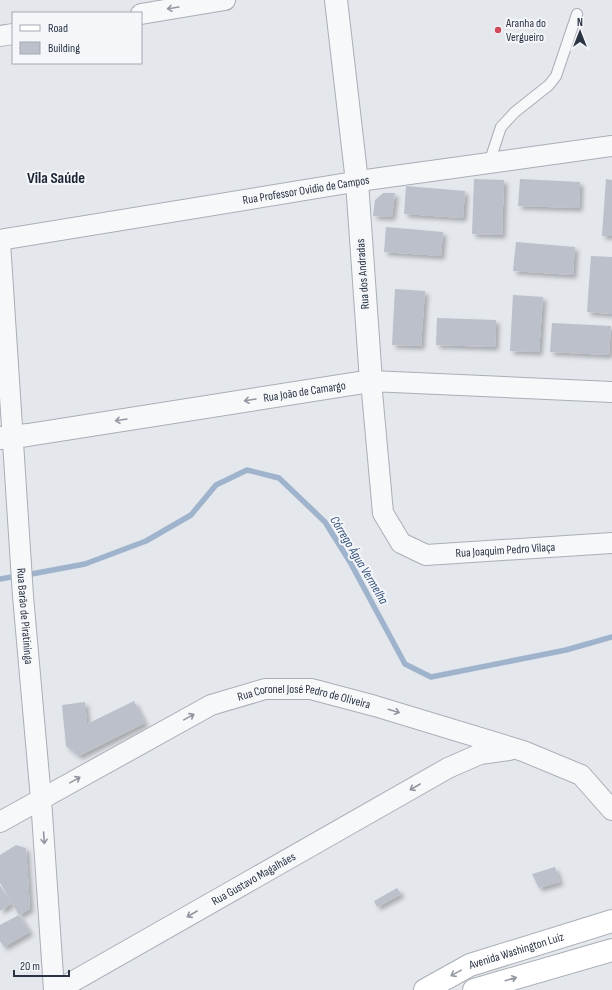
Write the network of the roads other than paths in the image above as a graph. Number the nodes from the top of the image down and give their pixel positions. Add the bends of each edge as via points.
1 (225, 0) edge
2 (336, 0) edge
3 (142, 14) edge
4 (577, 14) dead end
5 (12, 34) edge
6 (0, 36) edge
7 (612, 146) edge
8 (489, 163) junction
9 (357, 182) junction
10 (0, 241) edge
11 (371, 381) junction
12 (612, 392) edge
13 (6, 438) edge
14 (401, 543) joint
15 (612, 543) edge
16 (443, 726) junction
17 (524, 750) junction
18 (448, 768) junction
19 (41, 799) junction
20 (612, 810) edge
21 (0, 822) edge
22 (612, 921) edge
23 (612, 950) edge
24 (54, 990) edge
25 (58, 990) edge
26 (425, 990) edge
27 (474, 990) edge

1 -> 3 street
2 - 9 street, Rua dos Andradas
4 - 8 lane via 556,76 502,127
5 - 6 street
7 - 8 street, Rua Professor Ovidio de Campos
8 - 9 street, Rua Professor Ovidio de Campos
9 - 10 street, Rua Professor Ovidio de Campos
9 - 11 street, Rua dos Andradas
10 - 13 street, Rua Barão de Piratininga
11 - 12 street, Rua João de Camargo
11 -> 13 street, Rua João de Camargo
11 - 14 street, Rua dos Andradas via 383,513
13 - 19 street, Rua Barão de Piratininga via 21,562
14 - 15 street, Rua Joaquim Pedro Vilaça via 426,556
16 - 17 street, Rua Coronel José Pedro de Oliveira
16 - 18 street, Rua Gustavo Magalhães via 459,741 461,750 459,757
19 -> 16 street, Rua Coronel José Pedro de Oliveira via 211,705 265,689 311,689
17 - 18 street, Rua Gustavo Magalhães via 498,750 480,754
17 - 20 street, Rua Coronel José Pedro de Oliveira via 581,775
18 -> 25 street, Rua Gustavo Magalhães
19 - 21 street, Rua Coronel José Pedro de Oliveira
19 -> 24 street, Rua Barão de Piratininga
22 -> 26 main road, Avenida Washington Luiz via 470,965
27 -> 23 main road, Avenida Washington Luiz

